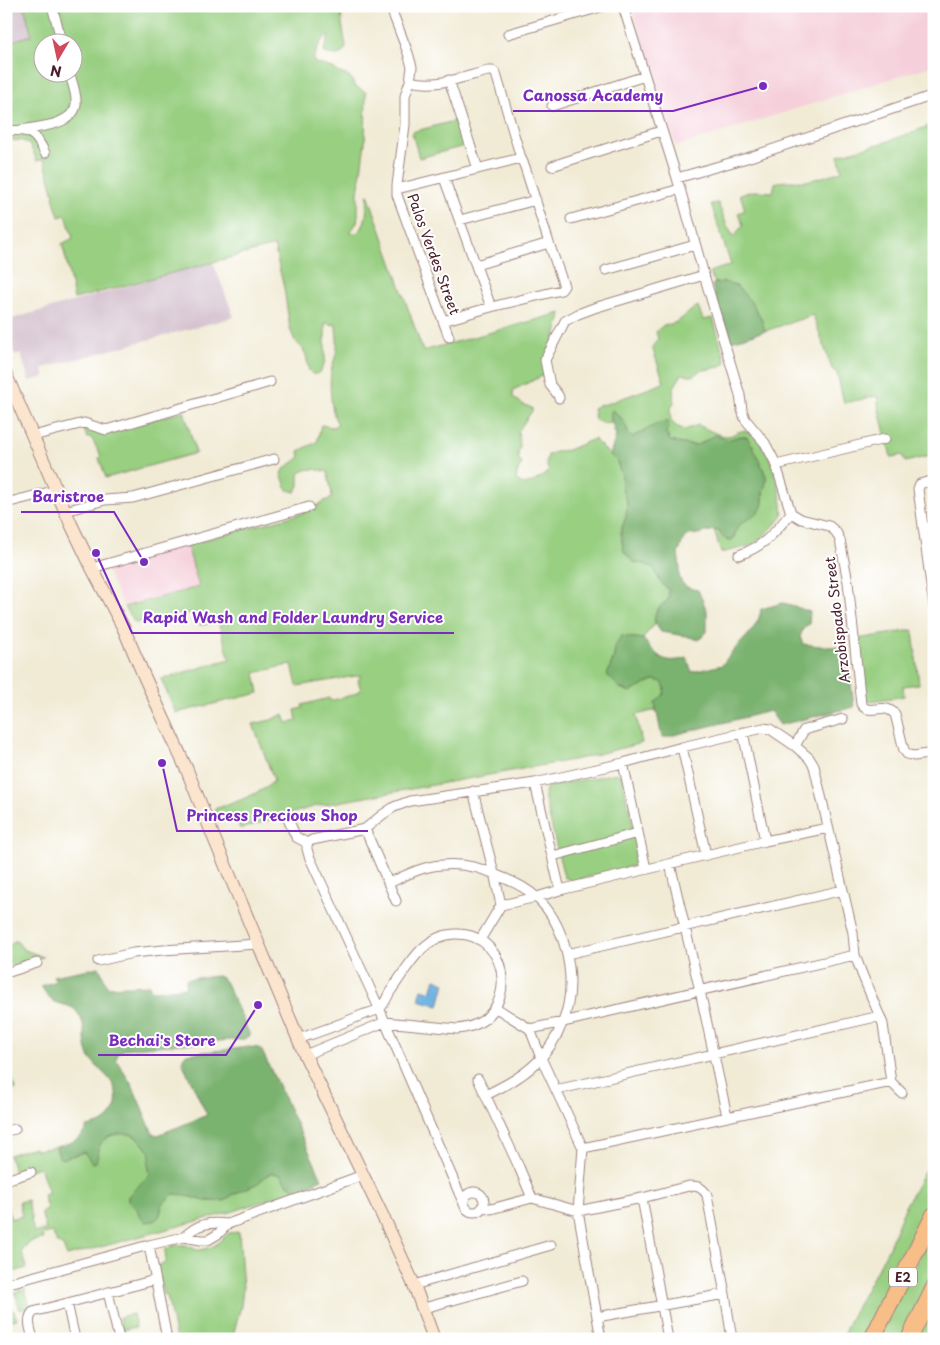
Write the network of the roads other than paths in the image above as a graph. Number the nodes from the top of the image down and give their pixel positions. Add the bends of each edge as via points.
1 (52, 6) edge
2 (390, 6) edge
3 (604, 6) edge
4 (623, 6) edge
5 (59, 32) edge
6 (508, 34) dead end
7 (645, 76) junction
8 (449, 80) junction
9 (410, 81) junction
10 (72, 82) edge
11 (934, 95) edge
12 (552, 106) dead end
13 (21, 130) junction
14 (6, 131) edge
15 (661, 131) junction
16 (45, 153) dead end
17 (521, 158) junction
18 (552, 166) dead end
19 (478, 169) junction
20 (444, 178) junction
21 (677, 178) junction
22 (397, 189) junction
23 (680, 189) junction
24 (536, 200) junction
25 (571, 219) dead end
26 (460, 220) junction
27 (548, 243) junction
28 (695, 245) junction
29 (476, 265) junction
30 (606, 270) dead end
31 (704, 275) junction
32 (491, 307) junction
33 (443, 321) junction
34 (449, 337) dead end
35 (6, 375) edge
36 (270, 382) dead end
37 (559, 398) dead end
38 (32, 436) junction
39 (885, 439) dead end
40 (274, 459) dead end
41 (776, 465) junction
42 (934, 480) edge
43 (57, 490) junction
44 (6, 503) edge
45 (309, 507) dead end
46 (65, 511) junction
47 (791, 513) junction
48 (934, 526) edge
49 (923, 528) junction
50 (739, 555) dead end
51 (92, 568) junction
52 (934, 607) edge
53 (843, 719) dead end
54 (743, 732) junction
55 (795, 746) junction
56 (682, 747) junction
57 (934, 753) edge
58 (623, 763) junction
59 (535, 783) junction
60 (473, 791) junction
61 (287, 816) dead end
62 (828, 828) junction
63 (365, 829) junction
64 (638, 833) junction
65 (765, 841) junction
66 (307, 843) junction
67 (706, 855) junction
68 (553, 856) junction
69 (670, 864) junction
70 (646, 869) junction
71 (494, 873) junction
72 (389, 883) junction
73 (560, 890) junction
74 (843, 890) junction
75 (537, 897) junction
76 (396, 901) dead end
77 (500, 905) junction
78 (684, 927) junction
79 (480, 940) junction
80 (258, 944) junction
81 (567, 954) junction
82 (856, 955) junction
83 (98, 961) dead end
84 (37, 963) dead end
85 (6, 971) edge
86 (700, 991) junction
87 (380, 1008) junction
88 (496, 1008) junction
89 (880, 1016) junction
90 (347, 1021) junction
91 (385, 1022) junction
92 (563, 1022) junction
93 (530, 1029) junction
94 (353, 1035) junction
95 (298, 1039) junction
96 (714, 1054) junction
97 (305, 1055) junction
98 (541, 1058) junction
99 (478, 1079) dead end
100 (891, 1082) junction
101 (556, 1090) junction
102 (902, 1093) dead end
103 (486, 1095) junction
104 (727, 1116) junction
105 (583, 1148) junction
106 (31, 1172) dead end
107 (363, 1175) junction
108 (6, 1180) edge
109 (532, 1198) junction
110 (642, 1198) junction
111 (463, 1202) junction
112 (483, 1206) junction
113 (578, 1211) junction
114 (934, 1215) edge
115 (228, 1224) junction
116 (184, 1237) junction
117 (149, 1245) junction
118 (551, 1245) dead end
119 (155, 1280) junction
120 (522, 1281) dead end
121 (6, 1284) edge
122 (414, 1285) junction
123 (934, 1288) edge
124 (108, 1292) junction
125 (726, 1294) junction
126 (67, 1303) junction
127 (663, 1306) junction
128 (424, 1308) junction
129 (597, 1317) junction
130 (33, 1339) edge
131 (75, 1339) edge
132 (118, 1339) edge
133 (167, 1339) edge
134 (434, 1339) edge
135 (601, 1339) edge
136 (668, 1339) edge
137 (732, 1339) edge
138 (872, 1339) edge
139 (908, 1339) edge

1 - 5 street
2 - 9 street, Palos Verdes Street via 412,67
3 - 6 street
4 - 7 street
7 - 12 street
7 - 15 street
8 - 9 street via 424,84
8 - 17 street via 488,71 496,74
8 - 19 street
9 - 22 street, Palos Verdes Street via 405,96
10 - 13 street via 76,106 71,116 59,123
11 - 21 street
13 - 14 street
13 - 16 street via 32,133
15 - 18 street
15 - 21 street
17 - 19 street
17 - 24 street
19 - 20 street
20 - 22 street
20 - 26 street
21 - 23 street
22 - 33 street, Palos Verdes Street
23 - 25 street
23 - 28 street
24 - 26 street
24 - 27 street
26 - 29 street
27 - 29 street
27 - 32 street via 563,289
28 - 30 street
28 - 31 street
29 - 32 street
31 - 37 street via 594,308 565,321 545,360 550,386
31 - 41 street via 745,420 765,443
32 - 33 street
33 - 34 street, Palos Verdes Street
35 - 38 street
36 - 38 street via 106,430 84,423
38 - 43 street
39 - 41 street
40 - 46 street via 133,498 105,500
41 - 47 street
42 - 49 street via 918,486
43 - 44 street
43 - 46 street
45 - 51 street
46 - 51 street
47 - 50 street via 770,538
47 - 57 street, Arzobispado Street via 834,529 842,546 861,704 867,709 884,708 894,712 907,754
48 - 49 street
49 - 52 street
51 - 80 street via 123,627 187,770
53 - 55 street via 804,730
54 - 55 street via 770,729
54 - 56 street
54 - 65 street
55 - 62 street via 810,758 814,766
56 - 58 street
56 - 67 street
58 - 59 street
58 - 64 street
59 - 60 street
59 - 68 street
60 - 63 street via 410,801 394,807
60 - 71 street
61 - 66 street via 296,837
62 - 65 street
62 - 74 street
63 - 66 street
63 - 72 street
64 - 68 street
64 - 70 street
65 - 67 street
66 - 87 street via 309,856
67 - 69 street
68 - 73 street
69 - 70 street
69 - 78 street
70 - 73 street
71 - 72 street via 474,867 443,865 412,872
71 - 75 street
71 - 77 street
72 - 76 street
73 - 75 street
74 - 78 street
74 - 82 street
75 - 77 street
75 - 81 street via 560,931
77 - 79 street
78 - 81 street
78 - 86 street
79 - 87 street via 453,934 431,940
79 - 88 street via 495,954 502,974 502,990
80 - 83 street via 163,950
80 - 95 street
81 - 92 street via 571,988
82 - 86 street
82 - 89 street
84 - 85 street
86 - 92 street
86 - 96 street
87 - 90 street
87 - 91 street
88 - 91 street via 483,1020 465,1028
88 - 93 street
89 - 96 street
89 - 100 street
90 - 94 street
90 - 95 street
91 - 94 street
91 - 111 street
92 - 93 street
92 - 98 street
93 - 98 street
94 - 97 street
95 - 97 street
96 - 101 street
96 - 104 street
97 - 107 street
98 - 101 street
98 - 103 street via 517,1079
99 - 103 street
100 - 102 street
100 - 104 street
101 - 105 street
103 - 109 street
104 - 105 street
105 - 113 street
106 - 108 street
107 - 115 street
107 - 122 street
109 - 112 street via 491,1209
109 - 113 street
110 - 113 street
110 - 125 street via 689,1186 702,1188 707,1195
110 - 127 street
111 - 112 street via 466,1209 473,1212
111 - 112 street via 468,1194 474,1192 482,1197
113 - 129 street
114 - 138 highway, E2
115 - 116 street via 202,1224
115 - 116 street via 208,1240
116 - 117 street
117 - 119 street
117 - 121 street
118 - 122 street
119 - 124 street
119 - 133 street
120 - 128 street
122 - 128 street
123 - 139 highway, E2
124 - 126 street
124 - 132 street
125 - 127 street
125 - 137 street
126 - 130 street via 31,1313 29,1320
126 - 131 street
127 - 129 street
127 - 136 street
128 - 134 street
129 - 135 street

